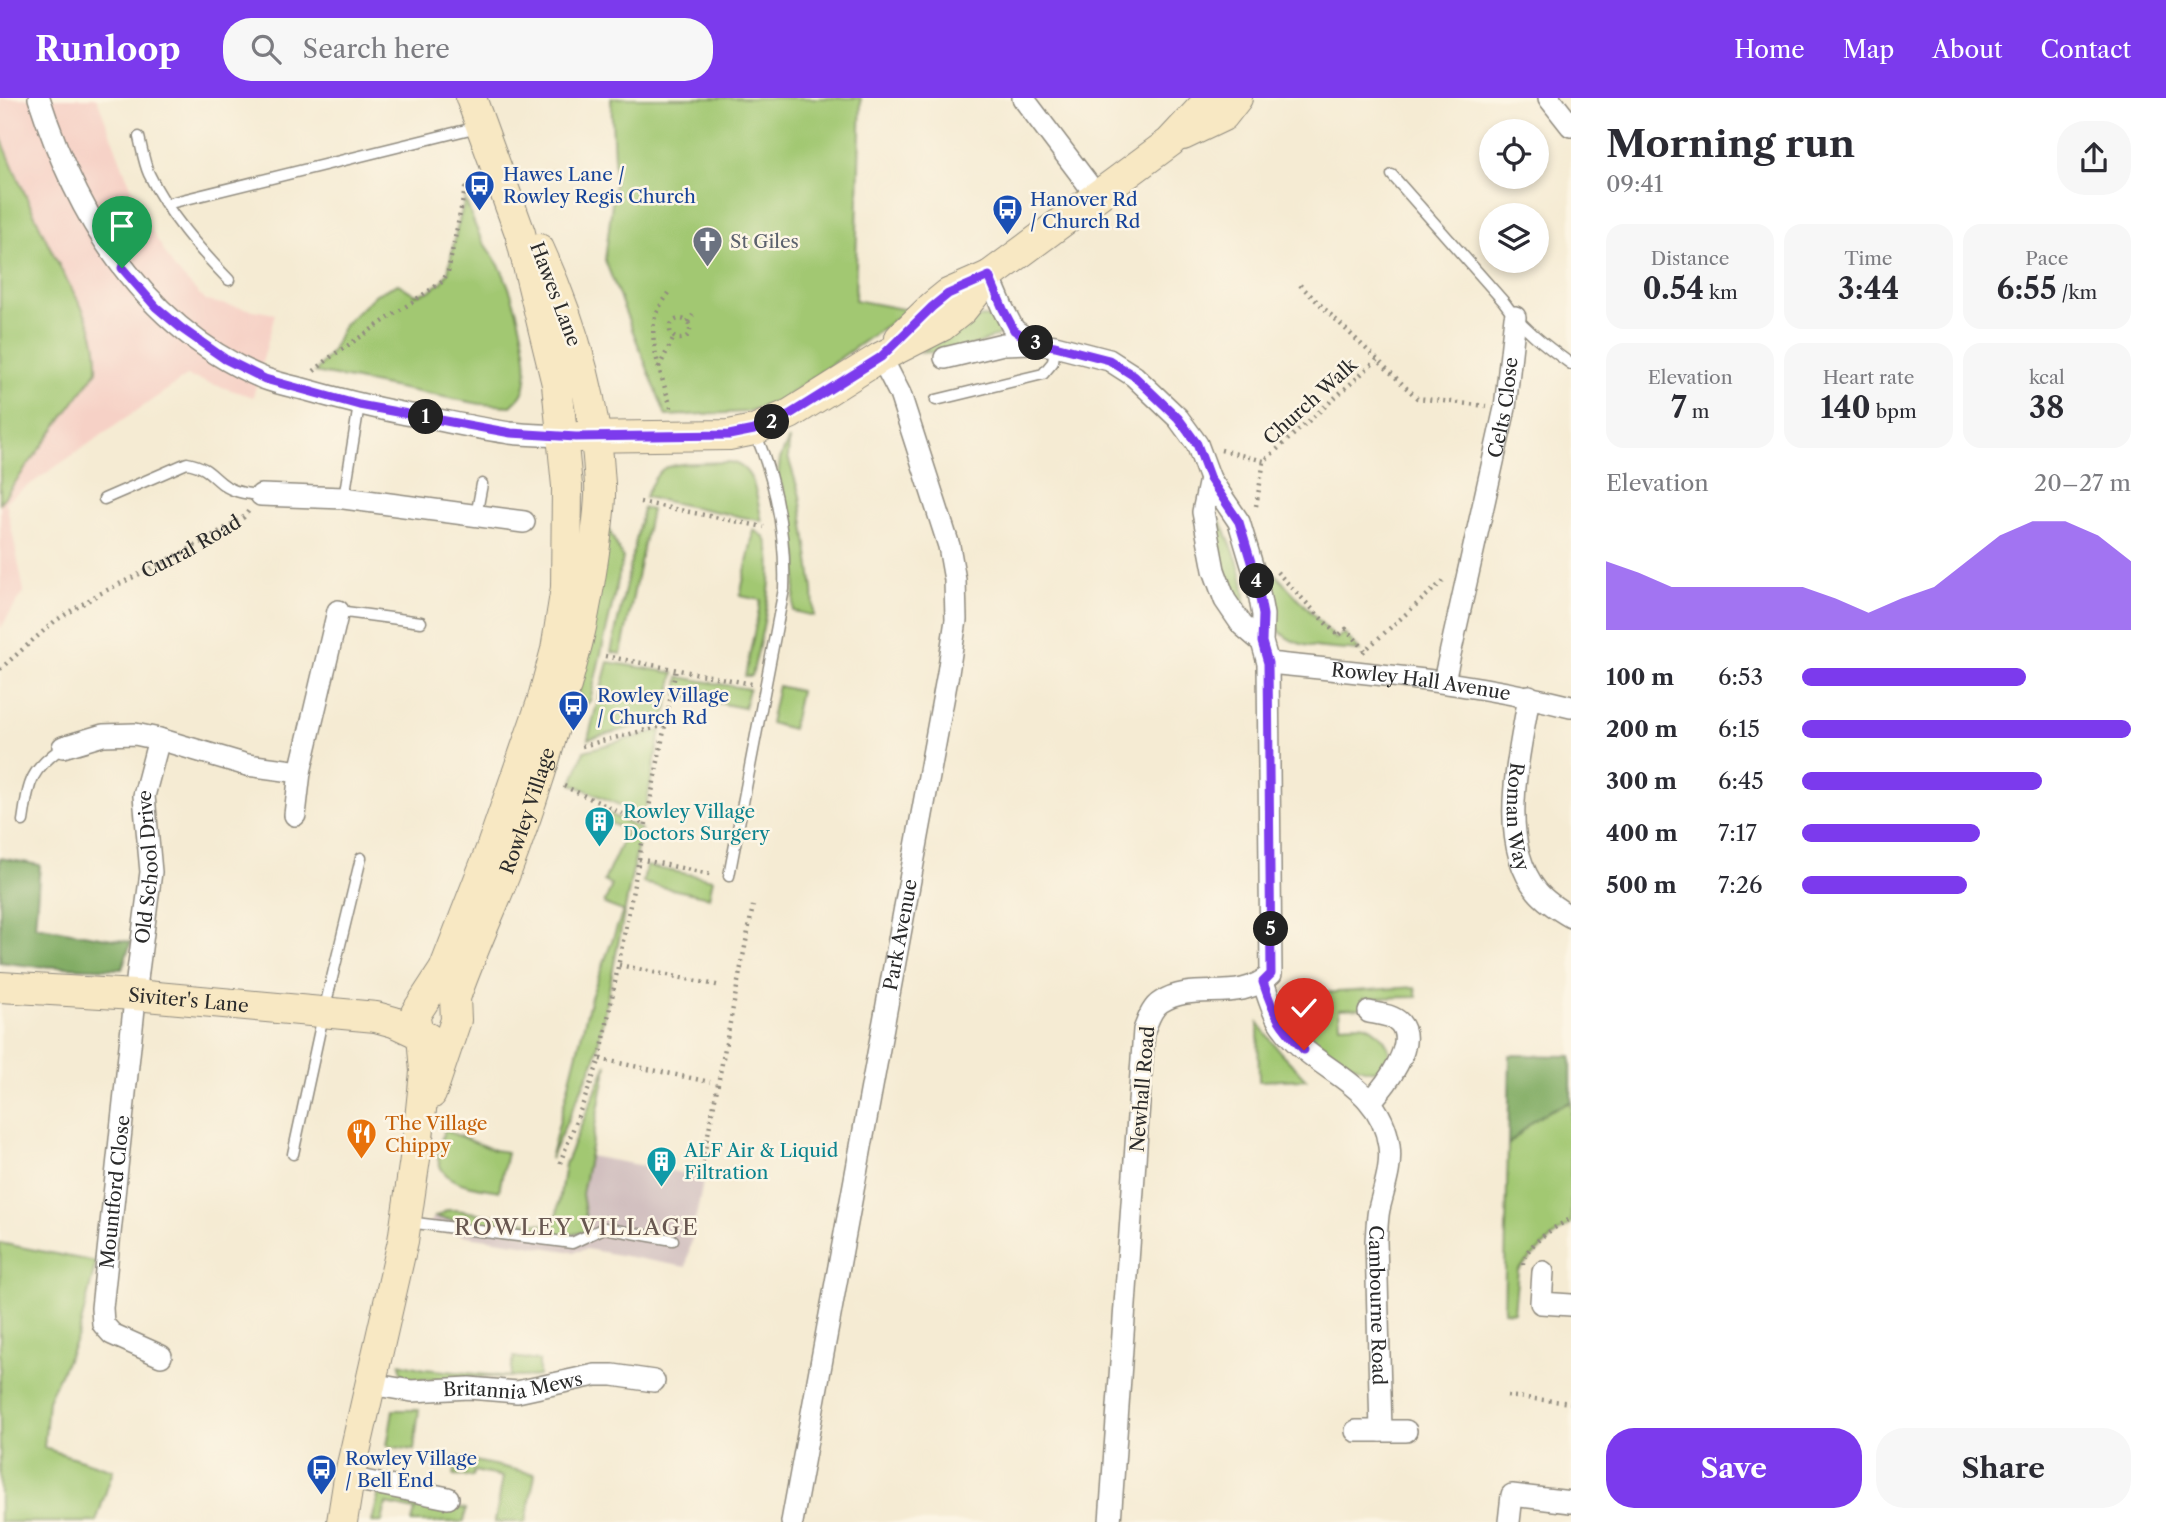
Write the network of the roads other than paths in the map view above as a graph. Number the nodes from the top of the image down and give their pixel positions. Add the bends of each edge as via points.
1 (39, 98) edge
2 (471, 98) edge
3 (1023, 98) edge
4 (1211, 98) edge
5 (1237, 98) edge
6 (1549, 98) edge
7 (1571, 126) edge
8 (480, 127) junction
9 (139, 137) dead end
10 (1170, 142) junction
11 (492, 159) junction
12 (1392, 176) dead end
13 (1097, 196) junction
14 (166, 204) junction
15 (989, 276) junction
16 (229, 280) dead end
17 (1515, 317) junction
18 (1044, 344) junction
19 (881, 357) junction
20 (944, 358) dead end
21 (1571, 364) edge
22 (936, 400) dead end
23 (359, 405) junction
24 (754, 430) junction
25 (563, 436) junction
26 (597, 437) junction
27 (1210, 479) junction
28 (482, 484) dead end
29 (261, 495) joint
30 (344, 498) junction
31 (104, 499) dead end
32 (476, 516) junction
33 (524, 522) dead end
34 (338, 611) joint
35 (421, 622) dead end
36 (1262, 642) junction
37 (1268, 663) junction
38 (1444, 681) junction
39 (1529, 696) junction
40 (1571, 707) edge
41 (159, 739) junction
42 (63, 747) joint
43 (300, 772) junction
44 (295, 815) dead end
45 (23, 821) dead end
46 (361, 858) dead end
47 (729, 876) dead end
48 (1571, 917) edge
49 (1263, 982) junction
50 (0, 987) edge
51 (135, 995) junction
52 (324, 1011) junction
53 (1369, 1012) dead end
54 (422, 1015) junction
55 (454, 1022) junction
56 (1371, 1101) junction
57 (418, 1138) junction
58 (293, 1154) dead end
59 (405, 1222) junction
60 (673, 1240) dead end
61 (1543, 1272) dead end
62 (1571, 1305) edge
63 (161, 1356) dead end
64 (654, 1381) dead end
65 (370, 1384) junction
66 (1356, 1431) dead end
67 (1381, 1431) junction
68 (1406, 1431) dead end
69 (349, 1478) junction
70 (448, 1498) dead end
71 (1571, 1502) edge
72 (325, 1522) edge
73 (342, 1522) edge
74 (792, 1522) edge
75 (1110, 1522) edge
76 (1509, 1522) edge

1 - 23 street via 66,171 101,238 156,307 225,359 265,379
2 - 8 main road, Hawes Lane
3 - 13 street
4 - 10 main road
5 - 10 main road via 1223,116
6 - 7 street
8 - 11 main road, Hawes Lane
8 - 14 lane
9 - 14 lane via 148,172
10 - 13 main road
11 - 25 main road, Hawes Lane via 531,274 557,384
11 - 26 main road, Hawes Lane via 559,294 579,355
12 - 17 lane
13 - 15 main road
14 - 16 lane
15 - 18 street via 1014,330
15 - 19 main road via 962,310 942,326
17 - 21 lane
17 - 38 street, Celts Close via 1505,408
18 - 20 street via 1003,344
18 - 22 lane via 1052,362 1044,374
18 - 27 street via 1109,360 1134,376 1178,418 1197,444
19 - 24 main road via 790,414
19 - 74 street, Park Avenue via 901,394 949,546 956,620
23 - 25 street via 511,433
23 - 30 lane
24 - 26 main road via 729,435
24 - 47 lane via 776,497 784,589
25 - 26 main road
25 - 54 main road, Rowley Village via 566,588 556,650 491,849
26 - 55 main road, Rowley Village via 599,515 583,620 550,746 459,986
27 - 36 street via 1239,522 1247,547 1263,615
27 - 36 street via 1203,512 1214,570 1225,600 1242,625
28 - 32 lane
29 - 30 street
29 - 31 lane via 227,487 210,471 187,463
30 - 32 street
32 - 33 street
34 - 35 lane
34 - 43 street
36 - 37 street
37 - 38 street, Rowley Hall Avenue
37 - 49 street via 1271,974
38 - 39 street, Rowley Hall Avenue
39 - 40 street, Rowley Hall Avenue
39 - 48 street, Roman Way via 1513,808 1515,836 1522,865 1537,891
41 - 42 street via 103,735
41 - 43 street via 247,765
41 - 51 street, Old School Drive via 144,796 151,872
42 - 45 lane via 36,770
43 - 44 street
46 - 52 lane
49 - 56 street, Cambourne Road via 1284,1030
49 - 75 street, Newhall Road via 1245,989 1170,998 1159,1003 1144,1030
50 - 51 main road, Siviter's Lane
51 - 52 main road, Siviter's Lane
51 - 63 street, Mountford Close via 103,1324 112,1334
52 - 54 main road, Siviter's Lane via 394,1021
52 - 58 lane
53 - 56 street via 1390,1016 1401,1024 1405,1036 1401,1057 1388,1082
54 - 55 main road via 437,999 447,1002
54 - 57 main road, Rowley Village via 425,1072
55 - 57 main road, Rowley Village
56 - 67 street, Cambourne Road via 1384,1124 1390,1155 1376,1241
57 - 59 main road, Rowley Village
59 - 60 lane via 572,1243 604,1228
59 - 65 main road, Rowley Village
61 - 62 street via 1541,1303
64 - 65 street, Britannia Mews via 595,1375 517,1392 469,1388 412,1391
65 - 69 main road, Rowley Village
66 - 67 street
67 - 68 street
69 - 70 street
69 - 72 main road, Rowley Village
69 - 73 main road, Rowley Village
71 - 76 street via 1512,1494

